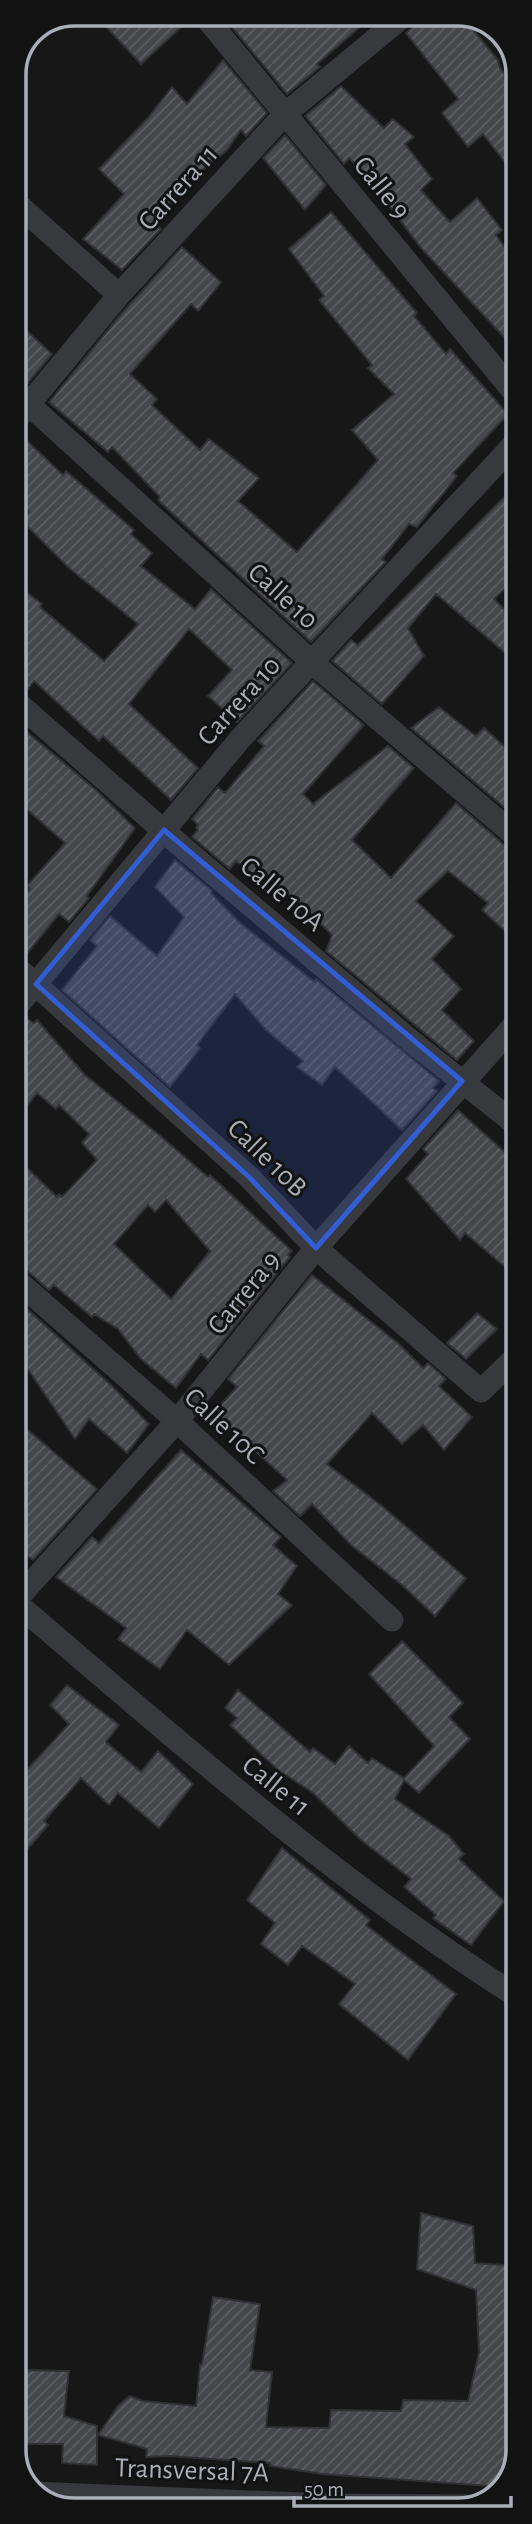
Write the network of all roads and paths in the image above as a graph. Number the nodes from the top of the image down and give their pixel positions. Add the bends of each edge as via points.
1 (213, 26) edge
2 (392, 26) edge
3 (285, 114) junction
4 (26, 212) edge
5 (119, 295) junction
6 (505, 383) edge
7 (26, 394) edge
8 (26, 402) edge
9 (505, 453) edge
10 (313, 661) junction
11 (26, 711) edge
12 (505, 827) edge
13 (164, 830) junction
14 (26, 976) edge
15 (36, 984) junction
16 (26, 995) edge
17 (505, 1034) edge
18 (462, 1081) junction
19 (505, 1116) edge
20 (316, 1248) junction
21 (27, 1289) edge
22 (506, 1367) edge
23 (177, 1421) junction
24 (27, 1587) edge
25 (27, 1612) edge
26 (391, 1620) dead end
27 (506, 1989) edge
28 (59, 2495) edge
29 (94, 2498) edge

1 - 3 street, Calle 9
2 - 3 street, Carrera 11
3 - 5 street, Carrera 11
3 - 6 street, Calle 9
4 - 5 street
5 - 7 street, Carrera 11
8 - 10 street, Calle 10
9 - 10 street, Carrera 10
10 - 12 street, Calle 10
10 - 13 street, Carrera 10
11 - 13 street, Calle 10A
13 - 15 street, Carrera 10
13 - 18 street, Calle 10A
14 - 15 street, Calle 10B
15 - 16 street, Carrera 10
15 - 20 street, Calle 10B via 249,1177
17 - 18 street, Carrera 9
18 - 19 street, Calle 10A
18 - 20 street, Carrera 9
20 - 22 street, Calle 10B via 481,1391
20 - 23 street, Carrera 9
21 - 23 street, Calle 10C
23 - 24 street, Carrera 9
23 - 26 street, Calle 10C
25 - 27 street, Calle 11 via 324,1860
28 - 29 street, Transversal 7A

